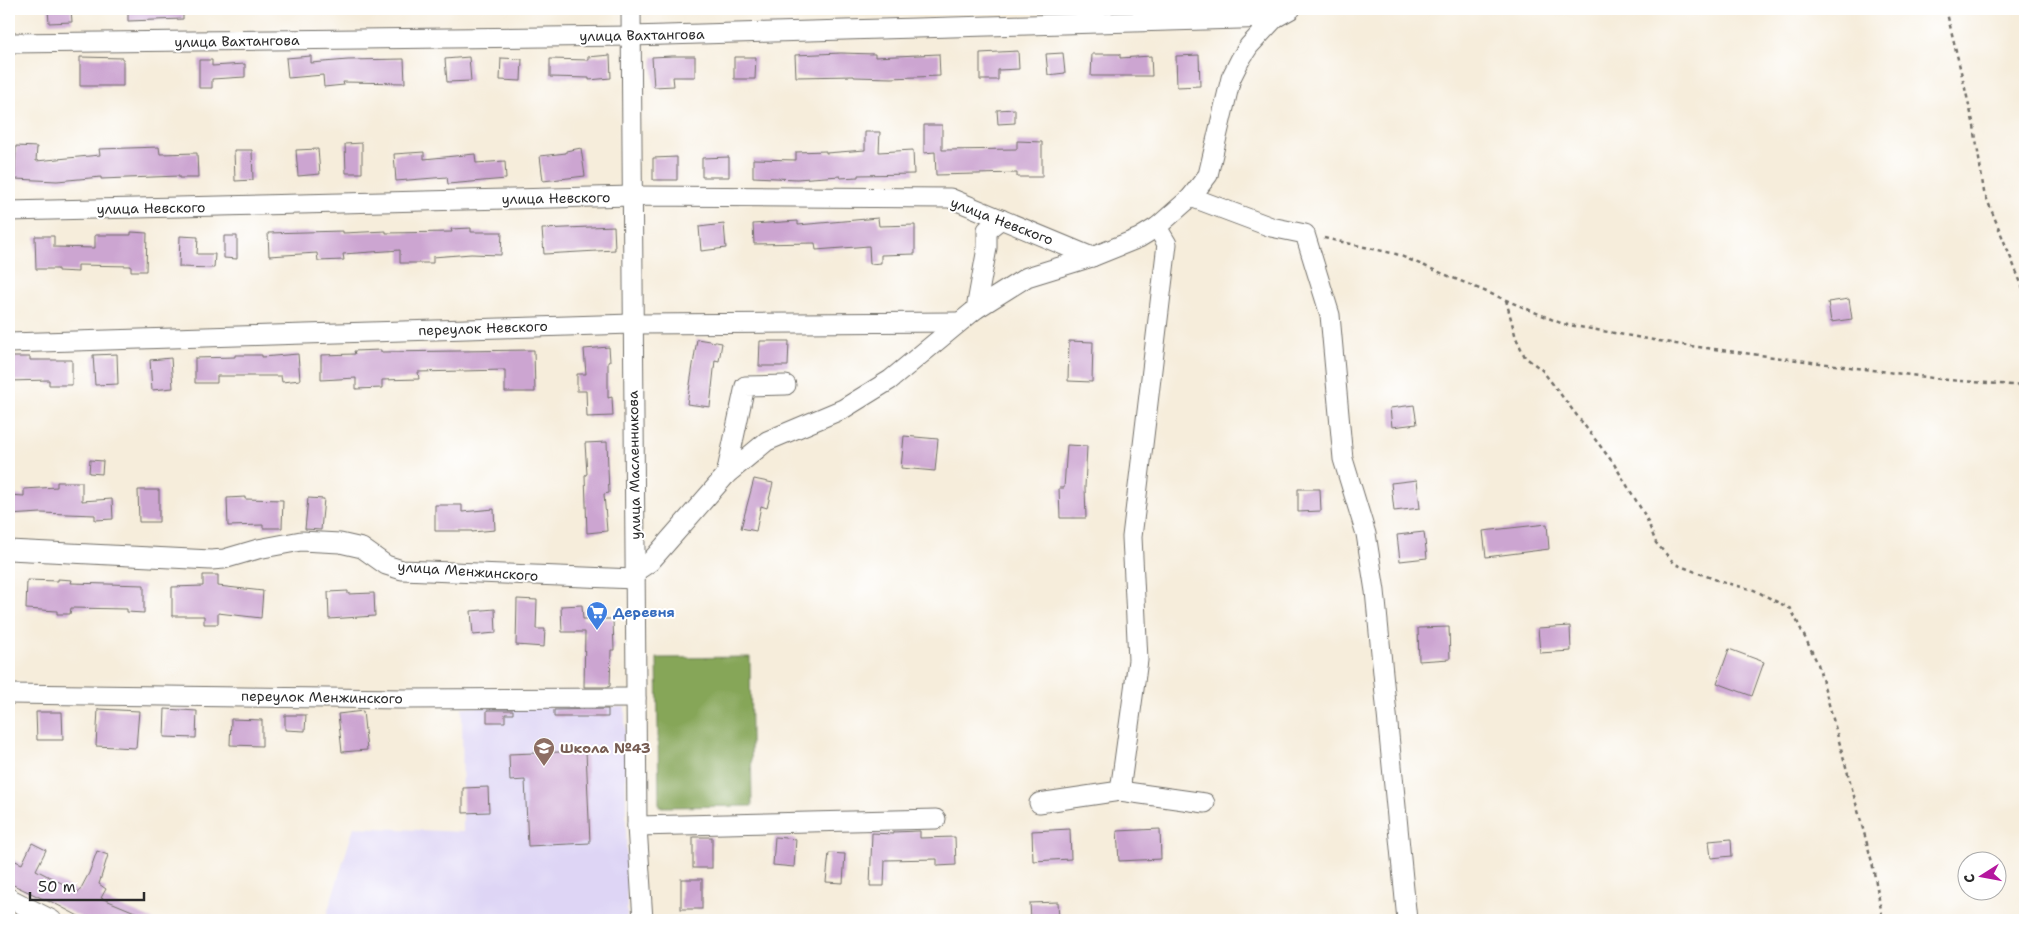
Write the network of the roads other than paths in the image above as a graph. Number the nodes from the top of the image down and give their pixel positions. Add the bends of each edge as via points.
1 (631, 9) edge
2 (1291, 9) edge
3 (1274, 13) edge
4 (631, 36) junction
5 (9, 43) edge
6 (632, 196) junction
7 (1191, 197) junction
8 (9, 211) edge
9 (1001, 219) junction
10 (1157, 227) junction
11 (1092, 257) junction
12 (976, 309) junction
13 (958, 322) junction
14 (632, 324) junction
15 (9, 343) edge
16 (786, 385) dead end
17 (726, 475) junction
18 (9, 550) edge
19 (635, 576) junction
20 (9, 694) edge
21 (636, 698) junction
22 (1120, 791) junction
23 (1039, 803) dead end
24 (1205, 803) dead end
25 (936, 819) dead end
26 (637, 826) junction
27 (9, 898) edge
28 (52, 920) edge
29 (643, 920) edge
30 (1408, 920) edge

1 - 4 street, улица Масленникова
2 - 3 street
3 - 4 street, улица Вахтангова
3 - 7 street via 1249,46 1231,78 1208,175
4 - 5 street, улица Вахтангова
4 - 6 street, улица Масленникова
6 - 8 street, улица Невского
6 - 9 street, улица Невского via 950,198
6 - 14 street, улица Масленникова
7 - 10 street
7 - 30 street via 1271,226 1306,234 1330,315 1343,459 1366,534 1375,591
9 - 11 street, улица Невского
9 - 12 street via 987,230
10 - 11 street
10 - 22 street via 1168,244 1132,537 1138,660
11 - 12 street via 1027,277
12 - 13 street
13 - 14 street, переулок Невского
13 - 17 street via 890,380 843,409 767,441
14 - 15 street, переулок Невского
14 - 19 street, улица Масленникова
16 - 17 street via 745,386
17 - 19 street
18 - 19 street, улица Менжинского via 211,560 301,541 362,548 386,565 402,570
19 - 21 street, улица Масленникова
20 - 21 street, переулок Менжинского
21 - 26 street, улица Масленникова
22 - 23 street
22 - 24 street
25 - 26 street
26 - 29 street, улица Масленникова
27 - 28 street

